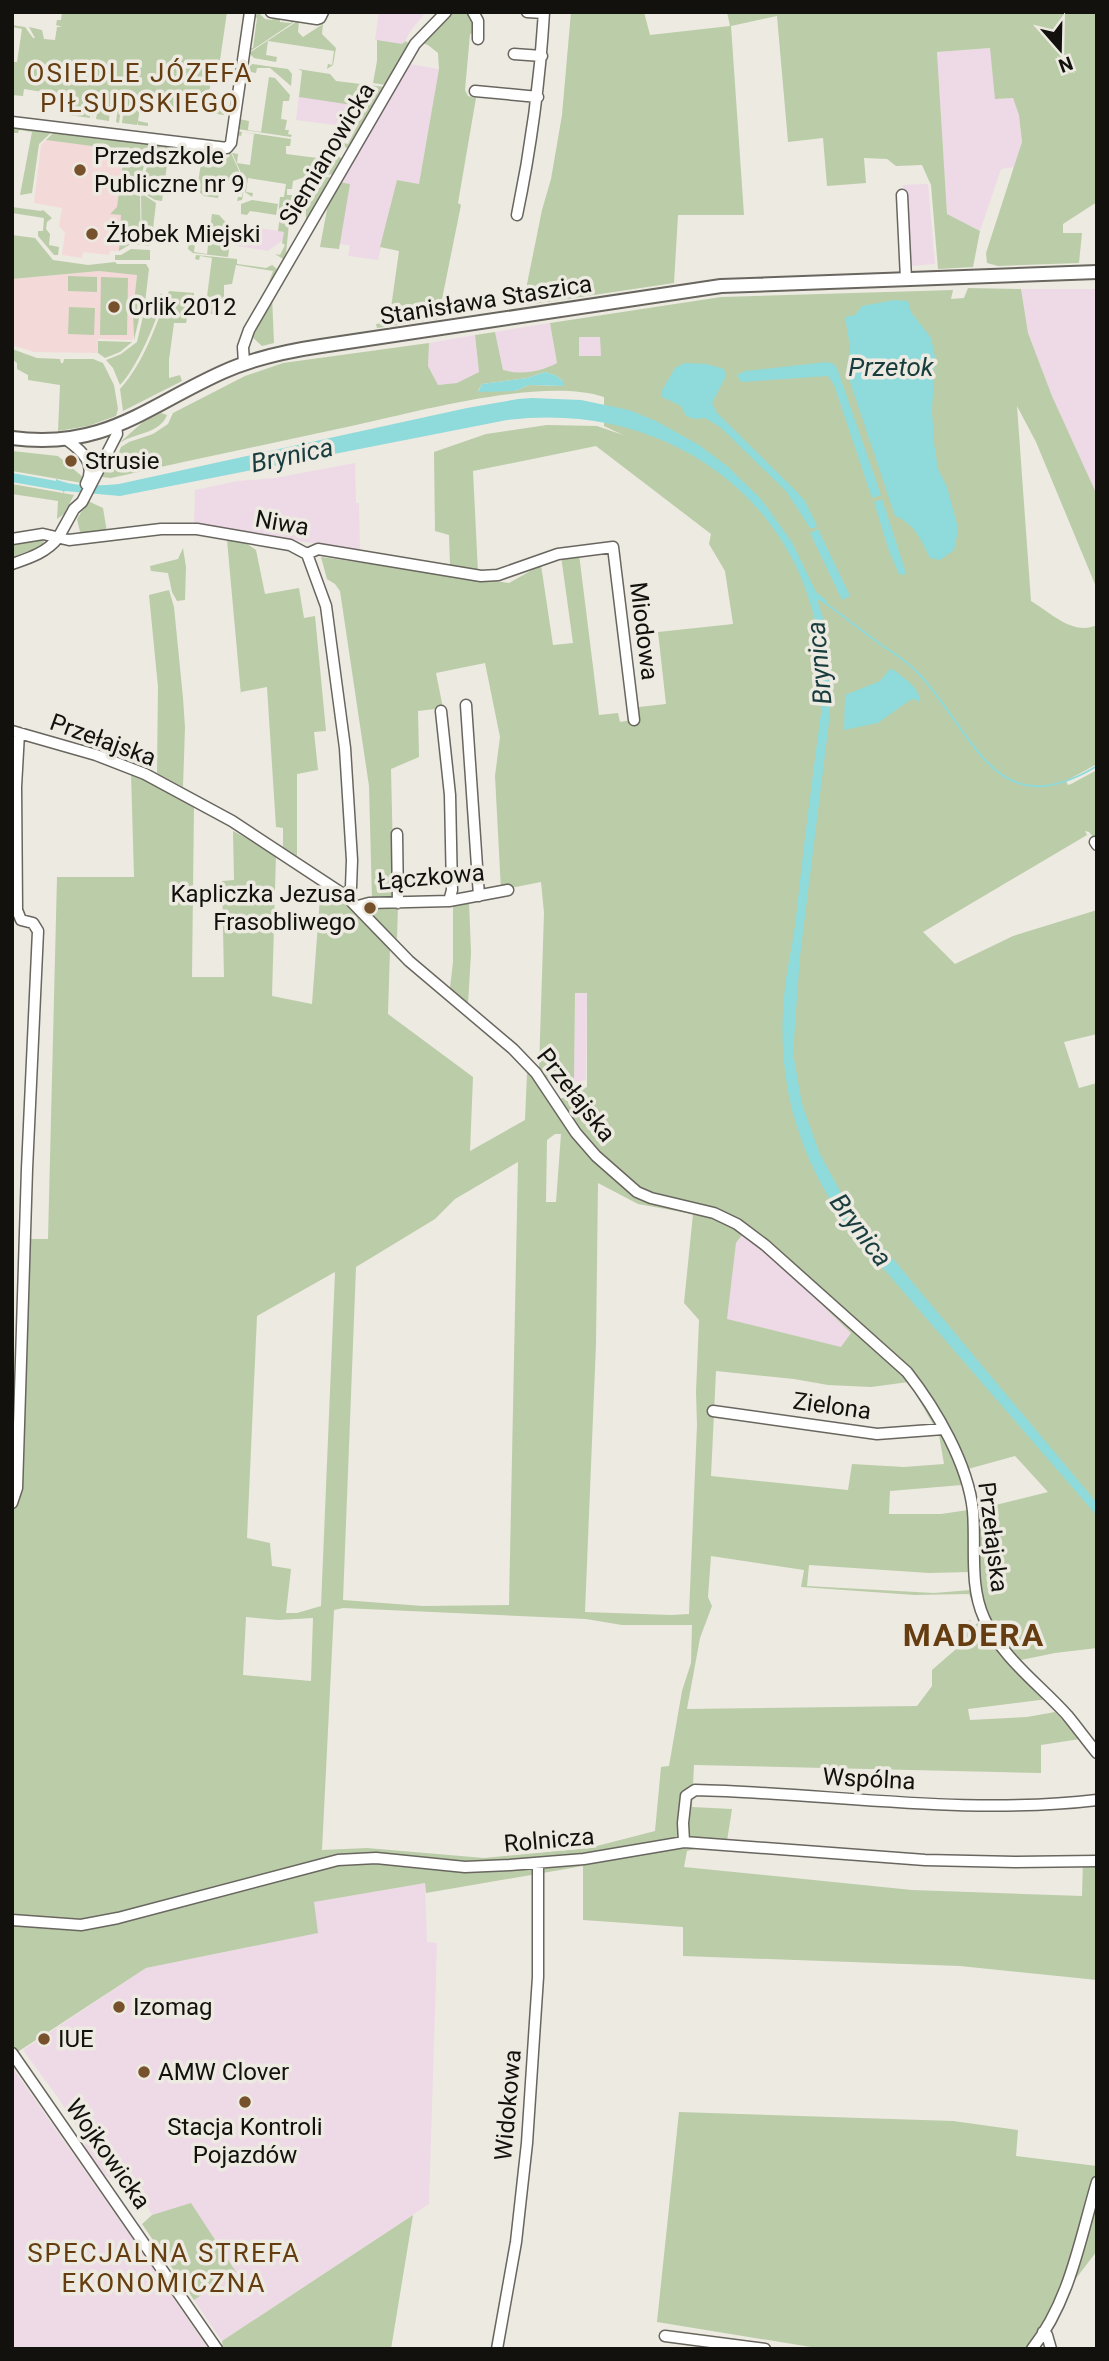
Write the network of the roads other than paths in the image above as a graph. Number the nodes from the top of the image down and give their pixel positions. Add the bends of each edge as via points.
1 (250, 12) edge
2 (271, 12) edge
3 (323, 12) edge
4 (446, 12) edge
5 (473, 12) edge
6 (527, 12) edge
7 (544, 13) edge
8 (478, 38) dead end
9 (514, 54) dead end
10 (542, 57) junction
11 (475, 91) dead end
12 (538, 97) junction
13 (12, 122) edge
14 (902, 195) dead end
15 (517, 215) dead end
16 (1097, 272) edge
17 (906, 279) junction
18 (244, 363) junction
19 (116, 427) junction
20 (12, 438) edge
21 (67, 440) junction
22 (92, 479) junction
23 (12, 538) edge
24 (58, 538) junction
25 (307, 554) junction
26 (12, 564) edge
27 (498, 575) joint
28 (466, 705) dead end
29 (441, 711) dead end
30 (634, 720) dead end
31 (16, 732) edge
32 (397, 834) dead end
33 (508, 890) dead end
34 (346, 896) junction
35 (479, 896) junction
36 (449, 901) junction
37 (398, 903) junction
38 (358, 906) junction
39 (713, 1411) dead end
40 (944, 1429) junction
41 (12, 1503) edge
42 (1097, 1753) edge
43 (1097, 1800) edge
44 (684, 1842) junction
45 (1097, 1861) edge
46 (538, 1863) junction
47 (12, 1920) edge
48 (12, 2053) edge
49 (1097, 2182) edge
50 (1043, 2332) junction
51 (665, 2336) dead end
52 (217, 2349) edge
53 (497, 2349) edge
54 (765, 2349) edge
55 (1032, 2349) edge
56 (1051, 2349) edge

1 - 13 street via 228,148
2 - 3 street via 317,19
4 - 18 street, Siemianowicka via 415,44 280,274 249,330
5 - 8 street
6 - 7 street
7 - 10 street
9 - 10 street
10 - 12 street
11 - 12 street
12 - 15 street
14 - 17 street
16 - 17 main road, Stanisława Staszica
17 - 18 main road, Stanisława Staszica via 697,289 305,348
18 - 19 main road, Stanisława Staszica
19 - 21 main road, Stanisława Staszica
19 - 22 street via 117,434
20 - 21 main road, Stanisława Staszica
21 - 22 street via 87,459
22 - 24 street
23 - 24 street, Niwa via 43,534
24 - 25 street, Niwa via 197,529 290,545
24 - 26 street via 44,551
25 - 27 street, Niwa via 318,550
25 - 34 street via 326,606 345,748 352,860
27 - 30 street, Miodowa via 558,554 613,547
28 - 35 street
29 - 36 street via 450,795
31 - 34 street, Przełajska via 145,774 232,821
31 - 41 street via 17,910 22,920 38,930 17,1488
32 - 37 street
33 - 35 street, Łączkowa
34 - 38 street, Przełajska
35 - 36 street, Łączkowa
36 - 37 street, Łączkowa
37 - 38 street, Łączkowa
38 - 40 street, Przełajska via 409,961 536,1073 596,1156 637,1192 714,1213 765,1245 907,1372
39 - 40 street, Zielona via 877,1434
40 - 42 street, Przełajska via 966,1478 973,1509 975,1577 982,1615 997,1643
43 - 44 street, Wspólna via 970,1805 695,1790 686,1796 684,1805
44 - 45 street, Rolnicza via 925,1860
44 - 46 street, Rolnicza
46 - 47 street, Rolnicza via 465,1867 376,1858 338,1860 81,1925
46 - 53 street, Widokowa via 538,1977 527,2143
48 - 52 street, Wojkowicka
49 - 50 street via 1077,2262
50 - 55 street
50 - 56 street
51 - 54 street

